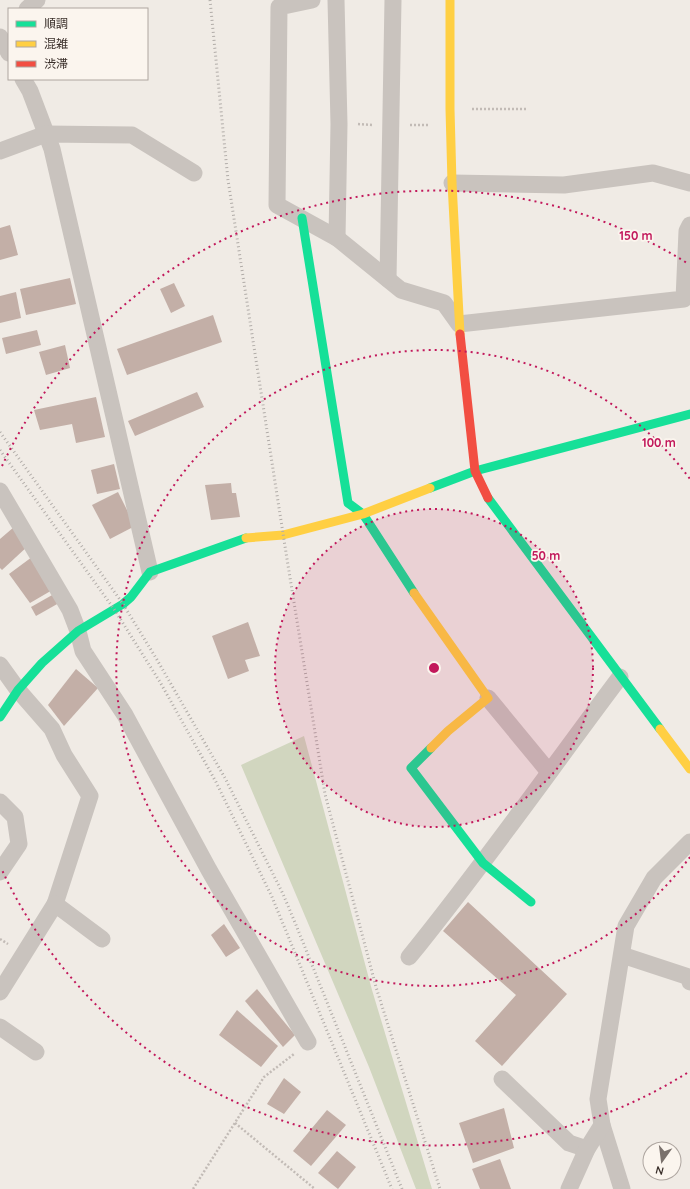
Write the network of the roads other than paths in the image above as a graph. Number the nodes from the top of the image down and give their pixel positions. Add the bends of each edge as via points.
1 (37, 0) edge
2 (312, 0) edge
3 (336, 0) edge
4 (393, 0) edge
5 (450, 0) edge
6 (28, 8) edge
7 (8, 26) edge
8 (0, 33) edge
9 (0, 37) edge
10 (8, 51) edge
11 (24, 80) edge
12 (46, 134) junction
13 (0, 151) edge
14 (194, 173) dead end
15 (690, 182) edge
16 (452, 183) junction
17 (302, 218) junction
18 (690, 225) edge
19 (337, 238) junction
20 (388, 279) junction
21 (459, 324) junction
22 (690, 414) edge
23 (475, 471) junction
24 (0, 491) edge
25 (363, 514) junction
26 (150, 572) junction
27 (78, 631) junction
28 (0, 664) edge
29 (620, 677) junction
30 (18, 690) junction
31 (488, 698) junction
32 (0, 717) edge
33 (690, 769) edge
34 (549, 772) junction
35 (0, 802) edge
36 (690, 842) edge
37 (483, 862) junction
38 (0, 872) edge
39 (532, 902) dead end
40 (55, 904) junction
41 (102, 940) dead end
42 (622, 955) junction
43 (409, 957) dead end
44 (690, 982) edge
45 (0, 992) edge
46 (0, 1027) edge
47 (308, 1042) road end
48 (36, 1052) dead end
49 (502, 1079) dead end
50 (602, 1125) junction
51 (587, 1148) junction
52 (569, 1189) edge
53 (622, 1189) edge

1 - 6 street
2 - 17 street via 279,7 276,205
3 - 19 street via 339,124
4 - 20 street
5 - 16 street
7 - 8 street
9 - 10 street
11 - 12 street
12 - 13 street
12 - 14 street via 132,135
12 - 26 street via 52,149
15 - 16 street via 653,173 564,185
16 - 21 street
17 - 19 street
17 - 25 street via 348,503
18 - 21 street via 687,231 684,299
19 - 20 street
20 - 21 street via 401,290 444,303
21 - 23 street
22 - 23 street
23 - 25 street
23 - 29 street via 489,500
24 - 27 street via 70,610
25 - 26 street via 283,535 244,538
25 - 31 street via 418,599
26 - 27 street via 123,604
27 - 30 street via 42,663
27 - 47 street via 83,651 125,715 209,870
28 - 30 street
29 - 33 street
29 - 34 street
30 - 32 street
30 - 40 street via 52,729 90,796
31 - 34 street
31 - 37 street via 448,731 411,768
34 - 37 street
35 - 38 street via 15,817 19,844
36 - 42 street via 654,878 626,926
37 - 39 street
37 - 43 street
40 - 41 street
40 - 45 street
42 - 44 street via 688,977
42 - 50 street via 598,1099
46 - 48 street
49 - 51 street via 569,1143
50 - 51 street
50 - 53 street
51 - 52 street

